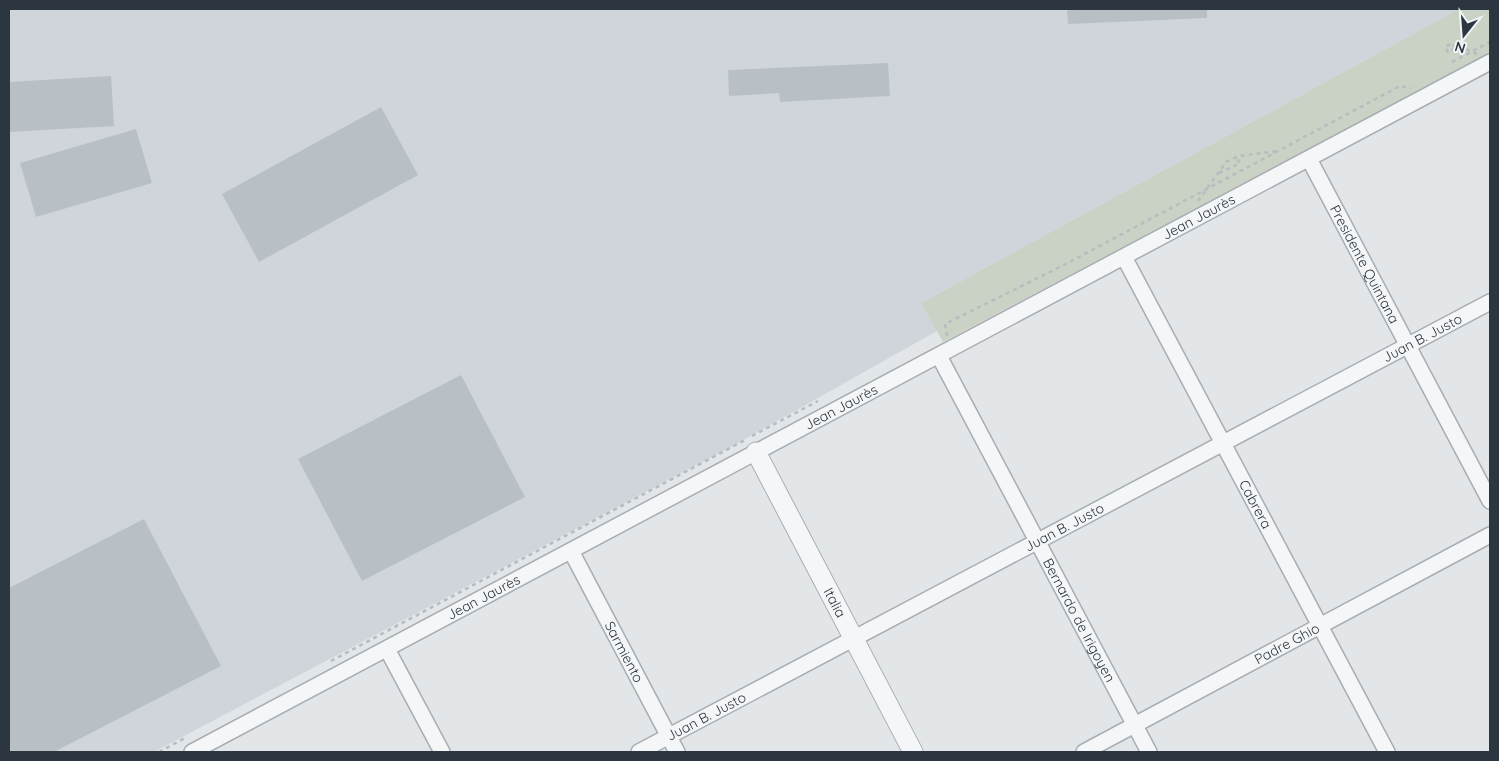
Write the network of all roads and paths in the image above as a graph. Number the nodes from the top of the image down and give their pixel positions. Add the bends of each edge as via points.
1 (1490, 42) edge
2 (1455, 48) dead end
3 (1472, 52) junction
4 (1484, 59) edge
5 (1452, 62) dead end
6 (1415, 88) dead end
7 (1290, 150) dead end
8 (1281, 151) junction
9 (1236, 158) junction
10 (1309, 159) junction
11 (1218, 174) junction
12 (1206, 190) junction
13 (1197, 202) dead end
14 (1124, 257) junction
15 (1490, 302) edge
16 (1408, 346) junction
17 (944, 352) junction
18 (1223, 443) junction
19 (756, 452) junction
20 (1490, 502) edge
21 (1490, 535) edge
22 (1038, 542) junction
23 (571, 551) junction
24 (1320, 626) junction
25 (854, 639) junction
26 (387, 649) junction
27 (1135, 725) junction
28 (669, 736) junction
29 (197, 751) edge
30 (442, 752) edge
31 (639, 752) edge
32 (677, 752) edge
33 (913, 752) edge
34 (1084, 752) edge
35 (1149, 752) edge
36 (1387, 752) edge

1 - 3 path
2 - 3 path via 1459,46
3 - 4 path
3 - 5 path
4 - 10 street, Jean Jaurès
6 - 8 path via 1400,86
7 - 8 path
8 - 9 path
8 - 12 path
9 - 11 path via 1226,162
9 - 11 path via 1240,163
10 - 14 street, Jean Jaurès
10 - 16 street, Presidente Quintana
11 - 12 path
12 - 13 path
12 - 17 path via 945,324
14 - 17 street, Jean Jaurès
14 - 18 street, Cabrera
15 - 16 street, Juan B. Justo
16 - 18 street, Juan B. Justo
16 - 20 street, Presidente Quintana
17 - 19 street, Jean Jaurès
17 - 22 street, Bernardo de Irigoyen
18 - 22 street, Juan B. Justo
18 - 24 street, Cabrera
19 - 23 street, Jean Jaurès
19 - 25 street, Italia
21 - 24 street, Padre Ghio
22 - 25 street, Juan B. Justo
22 - 27 street, Bernardo de Irigoyen
23 - 26 street, Jean Jaurès
23 - 28 street, Sarmiento
24 - 27 street, Padre Ghio
24 - 36 street, Cabrera
25 - 28 street, Juan B. Justo
25 - 33 street, Italia
26 - 29 street, Jean Jaurès
26 - 30 street
27 - 34 street, Padre Ghio
27 - 35 street, Bernardo de Irigoyen
28 - 31 street, Juan B. Justo
28 - 32 street, Sarmiento

